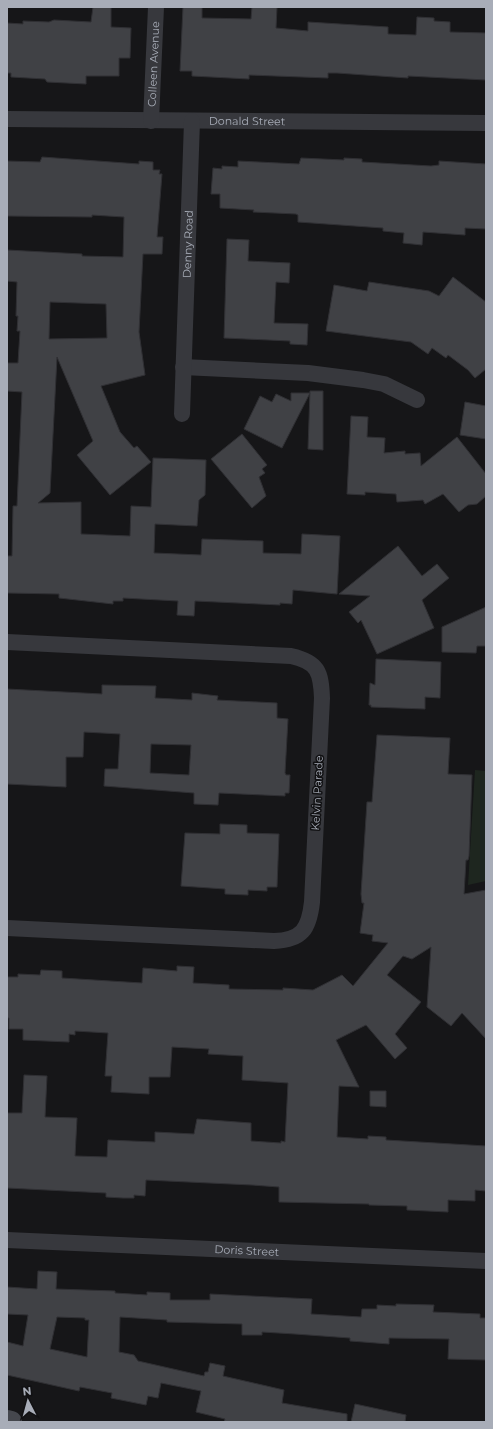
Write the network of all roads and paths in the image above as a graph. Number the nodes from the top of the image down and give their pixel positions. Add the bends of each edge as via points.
1 (156, 7) edge
2 (7, 119) edge
3 (151, 120) junction
4 (192, 121) junction
5 (486, 123) edge
6 (183, 367) junction
7 (417, 400) dead end
8 (182, 414) dead end
9 (7, 642) edge
10 (7, 928) edge
11 (7, 1240) edge
12 (486, 1261) edge
13 (7, 1421) edge
14 (11, 1422) edge

1 - 3 street, Colleen Avenue
2 - 3 street, Donald Street
3 - 4 street, Donald Street
4 - 5 street, Donald Street
4 - 6 street, Denny Road
6 - 7 street via 308,373 355,379 384,384
6 - 8 street, Denny Road
9 - 10 street, Kelvin Parade via 291,656 314,664 319,673 322,698 312,902 307,926 300,935 289,940 274,941
11 - 12 street, Doris Street
13 - 14 main road

